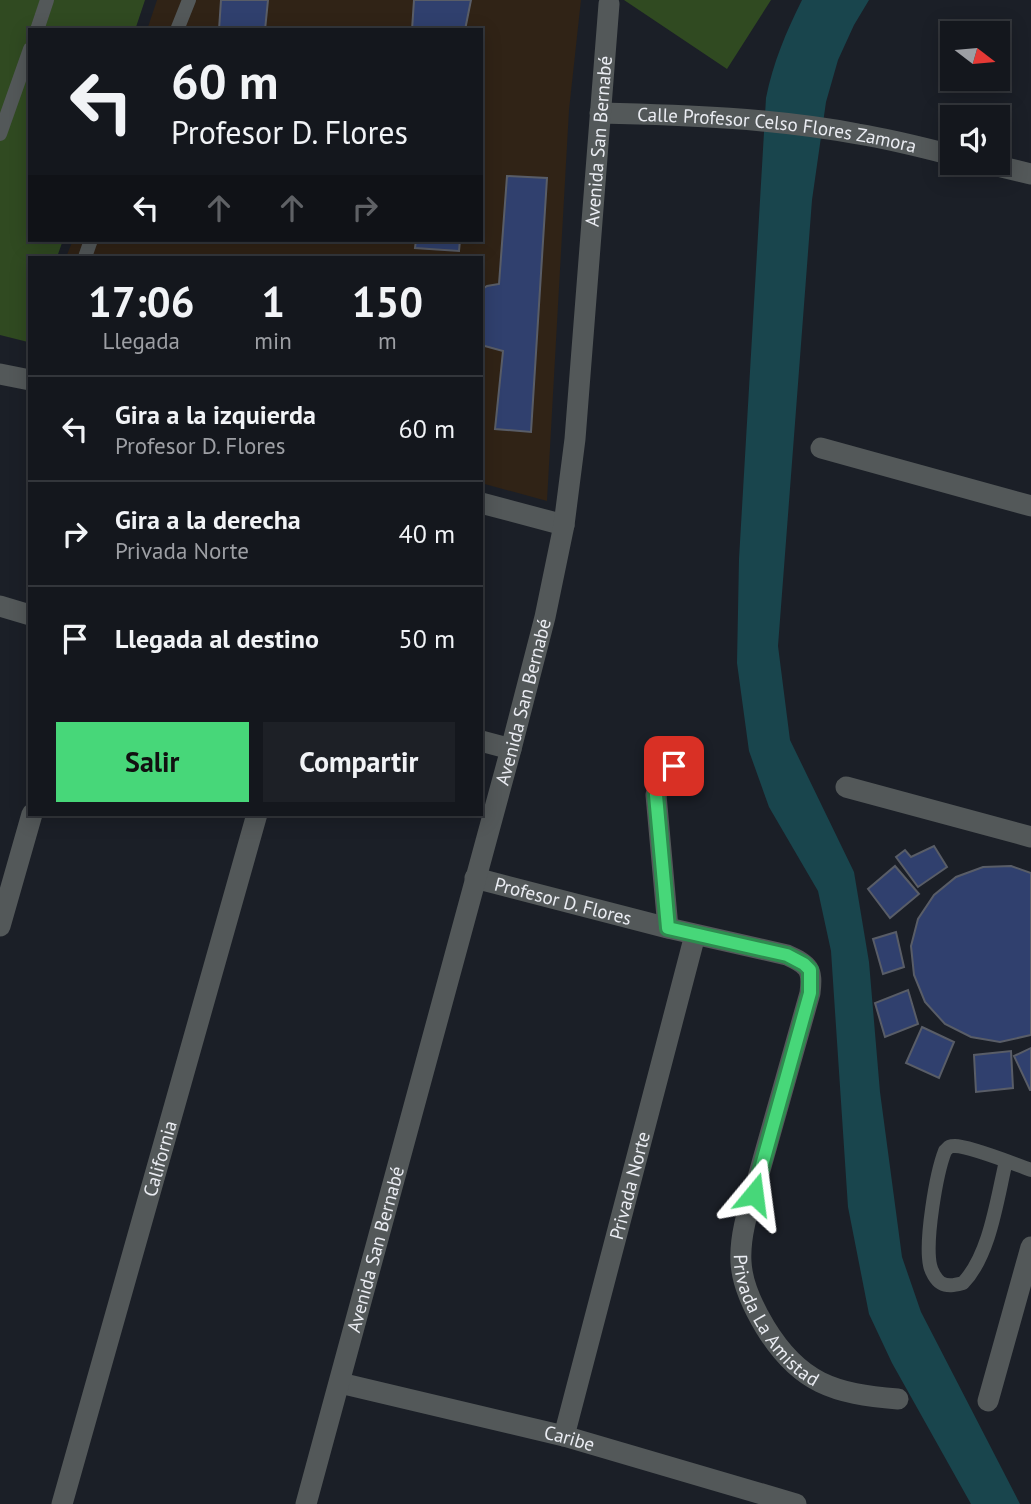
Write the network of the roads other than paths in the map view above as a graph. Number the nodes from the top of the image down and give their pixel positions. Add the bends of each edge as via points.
1 (47, 0) edge
2 (189, 0) edge
3 (609, 4) dead end
4 (38, 28) edge
5 (178, 28) edge
6 (28, 55) edge
7 (600, 113) junction
8 (0, 134) edge
9 (940, 152) edge
10 (1010, 169) edge
11 (1031, 174) edge
12 (0, 374) edge
13 (28, 380) edge
14 (821, 448) dead end
15 (483, 504) edge
16 (1031, 506) edge
17 (564, 525) junction
18 (0, 606) edge
19 (28, 614) edge
20 (483, 741) edge
21 (511, 748) junction
22 (686, 766) dead end
23 (846, 787) dead end
24 (31, 816) edge
25 (256, 816) edge
26 (1031, 837) edge
27 (475, 878) junction
28 (0, 926) edge
29 (668, 928) junction
30 (695, 935) junction
31 (810, 970) joint
32 (1006, 1161) junction
33 (1031, 1170) edge
34 (1031, 1247) edge
35 (340, 1383) junction
36 (898, 1399) dead end
37 (988, 1401) dead end
38 (564, 1436) junction
39 (62, 1504) edge
40 (306, 1504) edge
41 (796, 1504) edge

1 - 4 lane
2 - 5 lane
3 - 7 street, Avenida San Bernabé
6 - 8 lane
7 - 9 street, Calle Profesor Celso Flores Zamora via 817,127
7 - 17 street, Avenida San Bernabé
10 - 11 street
12 - 13 street
14 - 16 street
15 - 17 street
17 - 21 street, Avenida San Bernabé
18 - 19 street
20 - 21 street
21 - 27 street, Avenida San Bernabé
22 - 29 street via 666,772 656,795
23 - 26 street
24 - 28 street
25 - 39 street, California
27 - 29 street, Profesor D. Flores
27 - 35 street, Avenida San Bernabé
29 - 30 street, Profesor D. Flores
30 - 31 street, Profesor D. Flores via 787,955
30 - 38 street, Privada Norte
31 - 36 street, Privada La Amistad via 810,993 746,1221 743,1275 756,1313 794,1366 841,1390
32 - 32 lane via 958,1146 949,1147 943,1157 932,1210 929,1266 948,1286 962,1283 978,1261
32 - 33 lane
34 - 37 street
35 - 38 street, Caribe
35 - 40 street, Avenida San Bernabé
38 - 41 street, Caribe

